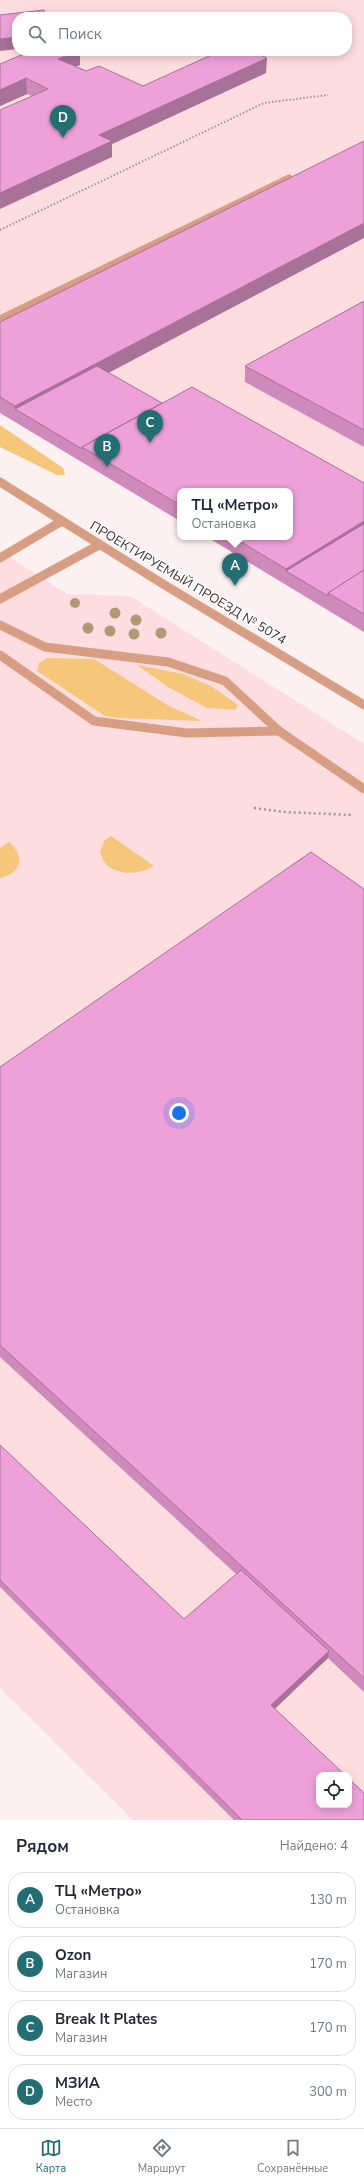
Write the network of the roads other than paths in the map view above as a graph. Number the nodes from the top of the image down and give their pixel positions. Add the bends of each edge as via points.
1 (300, 173) edge
2 (0, 319) edge
3 (0, 482) edge
4 (62, 521) junction
5 (99, 545) junction
6 (0, 558) edge
7 (0, 598) edge
8 (0, 625) edge
9 (0, 655) edge
10 (364, 705) edge
11 (280, 731) junction
12 (364, 789) edge

1 - 2 street
3 - 4 street, ПРОЕКТИРУЕМЫЙ ПРОЕЗД № 5074
4 - 5 street, ПРОЕКТИРУЕМЫЙ ПРОЕЗД № 5074
4 - 6 street
5 - 7 street
5 - 10 street, ПРОЕКТИРУЕМЫЙ ПРОЕЗД № 5074
8 - 11 street via 45,647 168,662 225,681
9 - 11 street via 94,722 187,733
11 - 12 street

